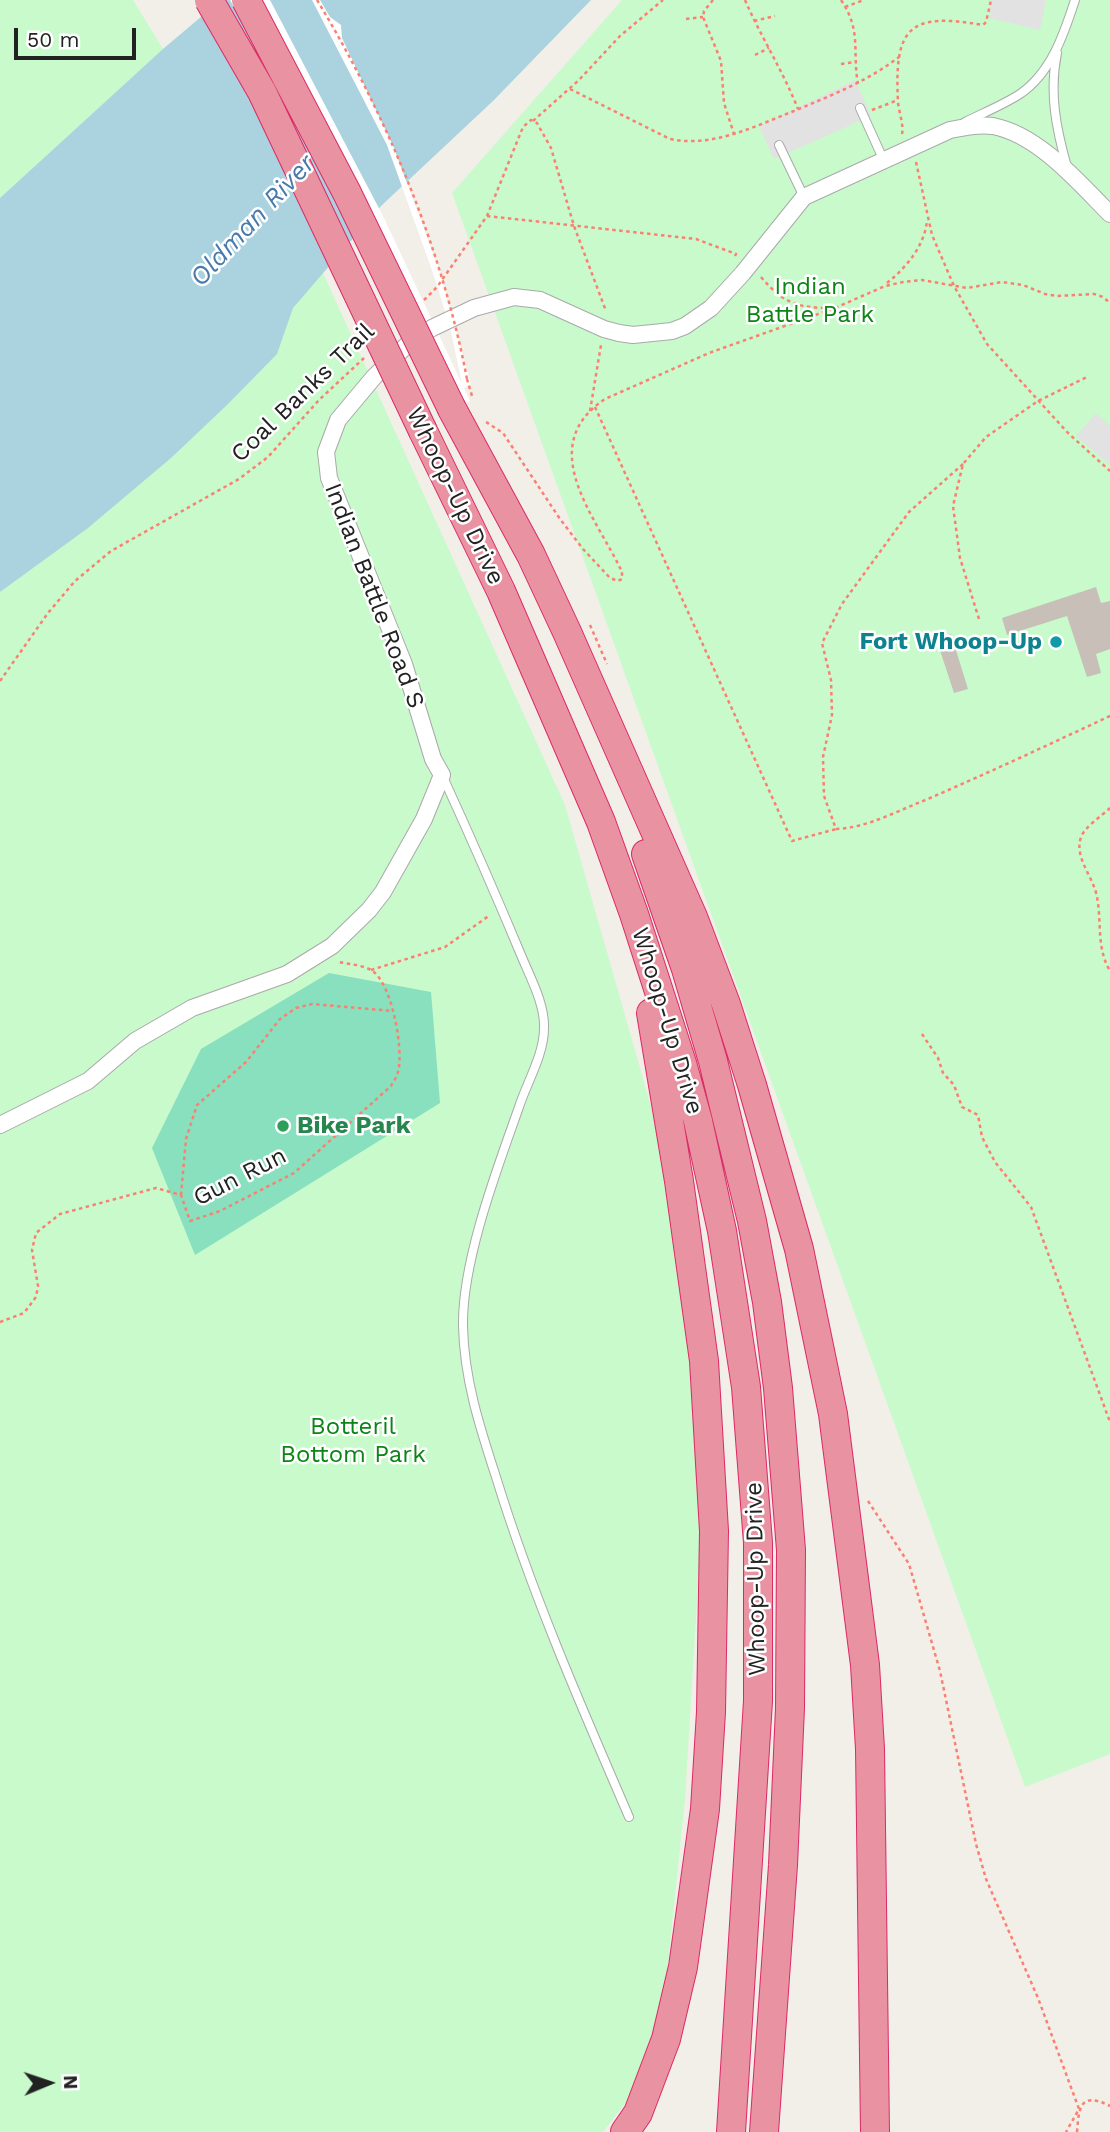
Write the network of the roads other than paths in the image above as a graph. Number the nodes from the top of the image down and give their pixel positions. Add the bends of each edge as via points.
1 (209, 0) edge
2 (246, 0) edge
3 (1075, 0) edge
4 (1060, 41) junction
5 (860, 108) dead end
6 (950, 130) junction
7 (779, 145) dead end
8 (884, 160) junction
9 (1069, 173) junction
10 (804, 197) junction
11 (1110, 214) edge
12 (452, 409) junction
13 (442, 775) junction
14 (634, 914) junction
15 (0, 1125) edge
16 (629, 1817) dead end
17 (625, 2132) edge
18 (731, 2132) edge
19 (764, 2132) edge
20 (875, 2132) edge

1 - 14 highway, Whoop-Up Drive, bridge via 262,92 500,591 601,822
2 - 12 highway, Whoop-Up Drive, bridge
3 - 4 lane
4 - 6 lane via 1028,88
4 - 9 lane via 1053,93
5 - 8 lane
6 - 8 street, Indian Battle Road S
6 - 9 street, Indian Battle Road S via 1002,129 1046,152
7 - 10 lane
8 - 10 street, Indian Battle Road S
9 - 11 street, Indian Battle Road S
10 - 13 street, Indian Battle Road S via 711,308 672,331 633,335 604,329 540,300 514,297 474,308 408,344 338,419 326,452 329,478 404,664
12 - 19 highway, Whoop-Up Drive via 590,718 663,898 713,1061 757,1248 778,1388 791,1550 783,1865
12 - 20 highway via 531,555 693,917 741,1051 799,1249 833,1414 865,1665
13 - 15 street via 424,819 383,892 332,946 287,974 192,1008 135,1041 88,1081
13 - 16 lane via 502,908 540,1002 545,1027 480,1227 465,1292 465,1357 472,1399 564,1667
14 - 17 highway via 694,1282 714,1531 705,1809 683,1967 666,2039 638,2113
14 - 18 highway, Whoop-Up Drive via 682,1063 717,1207 746,1387 754,1470 758,1701

